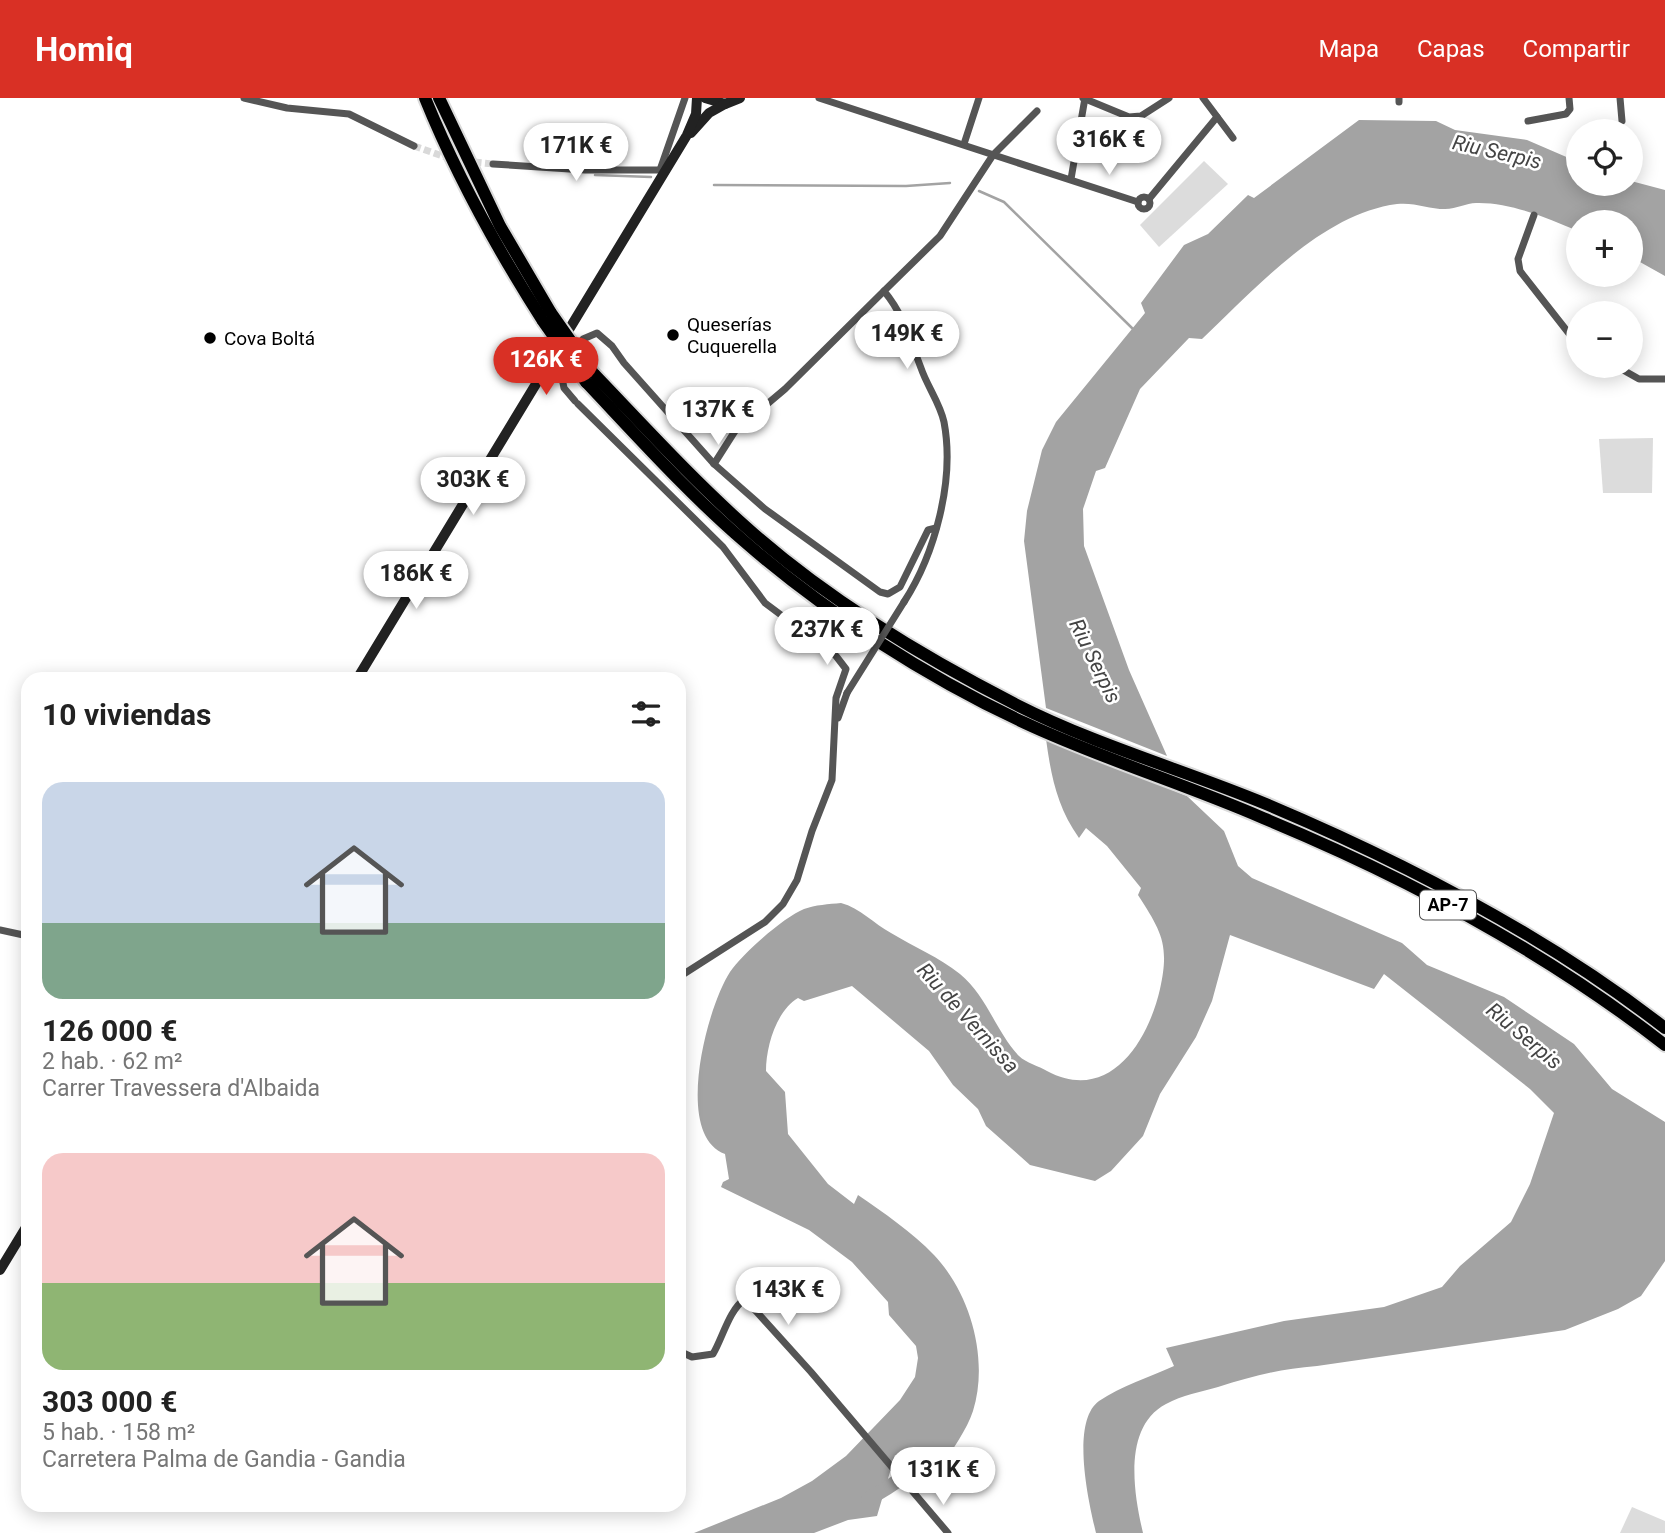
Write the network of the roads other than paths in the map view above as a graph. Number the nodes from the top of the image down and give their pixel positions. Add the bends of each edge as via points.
1 (244, 98) edge
2 (425, 98) edge
3 (439, 98) edge
4 (685, 98) edge
5 (697, 98) edge
6 (705, 98) edge
7 (740, 98) edge
8 (819, 98) edge
9 (979, 98) edge
10 (1084, 98) edge
11 (1169, 98) edge
12 (1203, 98) edge
13 (1569, 98) edge
14 (1620, 98) edge
15 (843, 102) edge
16 (725, 104) junction
17 (1037, 111) dead end
18 (1217, 117) junction
19 (1622, 119) edge
20 (1528, 121) dead end
21 (687, 135) junction
22 (1233, 138) dead end
23 (964, 144) junction
24 (414, 146) tunnel mouth
25 (993, 155) junction
26 (493, 164) tunnel mouth
27 (662, 170) junction
28 (1071, 179) junction
29 (1534, 215) dead end
30 (884, 291) junction
31 (547, 317) junction
32 (1566, 330) edge
33 (1637, 378) edge
34 (1665, 379) edge
35 (714, 464) junction
36 (936, 528) junction
37 (361, 672) edge
38 (837, 719) junction
39 (1215, 791) junction
40 (0, 930) edge
41 (21, 934) edge
42 (686, 973) edge
43 (1665, 1028) edge
44 (1665, 1045) edge
45 (21, 1236) edge
46 (0, 1270) edge
47 (686, 1354) edge
48 (948, 1533) edge

1 - 24 street via 349,114
2 - 31 highway, AP-7 via 482,221
3 - 31 highway, AP-7
4 - 27 street
5 - 21 main road
6 - 16 main road
7 - 16 main road
8 - 15 street
9 - 23 street
10 - 11 street via 1129,117 1141,116
10 - 28 street
12 - 18 street
13 - 20 street via 1566,114
14 - 19 street
15 - 23 street
16 - 21 main road
17 - 25 street
18 - 22 street
18 - 28 street via 1149,199 1138,202
21 - 27 main road
23 - 25 street
25 - 28 street
25 - 30 street via 940,236
26 - 27 street
27 - 37 main road
29 - 32 street via 1518,259 1520,271
30 - 35 street via 785,389 735,431
30 - 36 street via 901,314 944,421 945,478
31 - 39 highway, AP-7, bridge via 590,378 681,482 788,577 845,618 1023,723 1077,737
33 - 34 street
35 - 36 street via 765,509 880,592 888,594 900,587 928,530
35 - 38 street via 612,346 597,333 583,339 562,378 564,388 723,547 765,603 841,661 846,672 836,698
36 - 38 street, bridge via 920,575 847,693
38 - 42 street via 830,787 797,880 783,904 765,922
39 - 43 highway, AP-7 via 1336,835 1446,889 1597,979
39 - 44 highway, AP-7 via 1440,901 1550,963
40 - 41 street
45 - 46 main road
47 - 48 street via 713,1354 734,1307 745,1299

